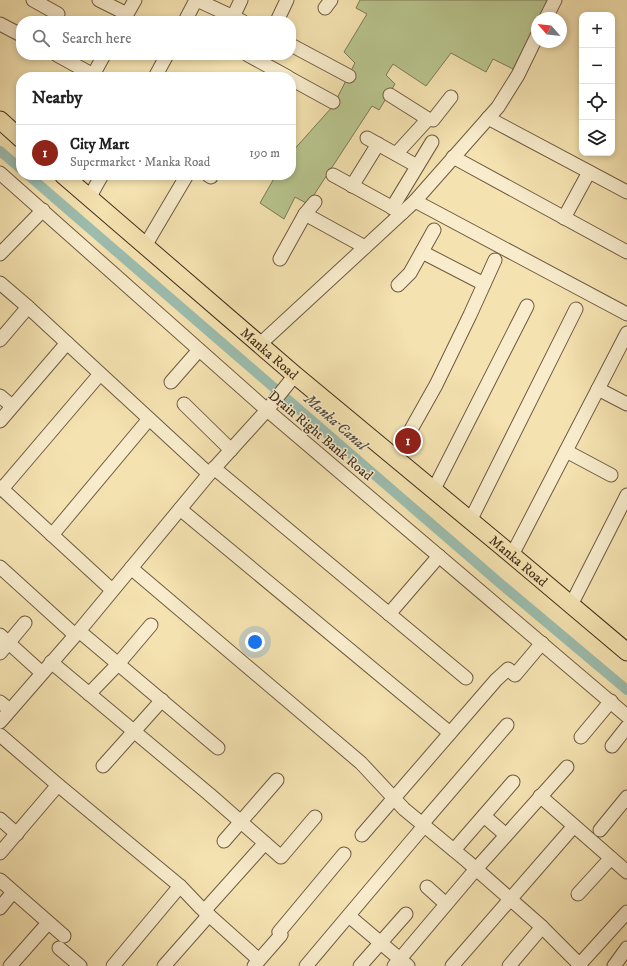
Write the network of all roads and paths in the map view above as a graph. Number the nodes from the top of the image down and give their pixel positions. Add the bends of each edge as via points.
1 (33, 0) edge
2 (99, 0) edge
3 (135, 0) edge
4 (196, 0) edge
5 (241, 0) edge
6 (288, 0) edge
7 (555, 0) edge
8 (549, 12) edge
9 (58, 14) dead end
10 (121, 16) edge
11 (127, 16) edge
12 (188, 16) edge
13 (231, 16) edge
14 (238, 16) edge
15 (280, 16) edge
16 (0, 24) edge
17 (16, 32) edge
18 (296, 48) edge
19 (531, 48) edge
20 (66, 60) edge
21 (102, 60) edge
22 (166, 60) edge
23 (260, 60) edge
24 (87, 72) edge
25 (96, 72) edge
26 (162, 72) edge
27 (280, 72) edge
28 (349, 76) dead end
29 (296, 82) edge
30 (390, 95) dead end
31 (451, 97) dead end
32 (333, 102) dead end
33 (488, 118) junction
34 (428, 119) junction
35 (0, 120) edge
36 (16, 134) edge
37 (432, 142) dead end
38 (396, 154) junction
39 (453, 157) junction
40 (417, 166) junction
41 (589, 172) junction
42 (333, 175) dead end
43 (2, 177) edge
44 (69, 180) edge
45 (99, 180) edge
46 (184, 180) edge
47 (352, 186) junction
48 (627, 192) edge
49 (89, 198) junction
50 (415, 201) junction
51 (315, 202) dead end
52 (42, 210) junction
53 (397, 210) junction
54 (305, 214) junction
55 (564, 218) junction
56 (434, 230) dead end
57 (145, 246) junction
58 (365, 247) junction
59 (422, 252) junction
60 (627, 252) edge
61 (0, 254) edge
62 (280, 259) dead end
63 (495, 260) dead end
64 (0, 283) edge
65 (484, 284) junction
66 (398, 285) dead end
67 (527, 306) dead end
68 (28, 307) junction
69 (576, 309) dead end
70 (627, 314) edge
71 (627, 333) edge
72 (0, 340) edge
73 (67, 343) junction
74 (260, 345) junction
75 (199, 350) junction
76 (100, 374) junction
77 (290, 381) junction
78 (171, 382) dead end
79 (598, 389) junction
80 (0, 396) edge
81 (184, 404) dead end
82 (627, 404) edge
83 (12, 406) junction
84 (267, 410) junction
85 (149, 419) junction
86 (0, 421) edge
87 (231, 450) junction
88 (566, 451) junction
89 (395, 458) junction
90 (212, 471) junction
91 (611, 475) dead end
92 (1, 488) edge
93 (433, 491) junction
94 (627, 495) edge
95 (180, 509) junction
96 (470, 521) junction
97 (52, 535) junction
98 (512, 555) junction
99 (439, 556) junction
100 (0, 567) edge
101 (131, 568) junction
102 (112, 590) junction
103 (571, 605) junction
104 (389, 614) junction
105 (25, 623) dead end
106 (151, 625) dead end
107 (77, 633) junction
108 (542, 643) junction
109 (3, 644) edge
110 (627, 652) edge
111 (51, 662) junction
112 (118, 664) junction
113 (42, 673) junction
114 (466, 678) dead end
115 (89, 694) junction
116 (162, 700) junction
117 (610, 702) junction
118 (5, 706) edge
119 (627, 716) edge
120 (0, 722) edge
121 (507, 724) dead end
122 (627, 727) edge
123 (134, 732) junction
124 (450, 733) junction
125 (0, 735) edge
126 (581, 737) dead end
127 (612, 746) dead end
128 (218, 748) dead end
129 (104, 766) dead end
130 (567, 767) dead end
131 (277, 780) dead end
132 (512, 782) dead end
133 (58, 785) junction
134 (540, 796) junction
135 (627, 797) edge
136 (394, 798) junction
137 (484, 816) junction
138 (315, 817) dead end
139 (0, 819) edge
140 (241, 822) junction
141 (423, 825) junction
142 (574, 826) junction
143 (600, 830) dead end
144 (17, 834) junction
145 (362, 835) dead end
146 (506, 835) junction
147 (224, 841) dead end
148 (265, 843) junction
149 (454, 850) junction
150 (0, 854) edge
151 (344, 854) dead end
152 (611, 858) junction
153 (476, 869) junction
154 (627, 872) edge
155 (0, 880) edge
156 (180, 886) junction
157 (427, 887) dead end
158 (13, 892) junction
159 (578, 894) dead end
160 (510, 900) junction
161 (446, 904) junction
162 (0, 908) edge
163 (627, 912) edge
164 (206, 913) junction
165 (406, 914) dead end
166 (349, 916) junction
167 (48, 922) junction
168 (542, 927) junction
169 (381, 943) junction
170 (627, 948) edge
171 (257, 963) edge
172 (401, 964) edge
173 (580, 965) edge
174 (10, 966) edge
175 (80, 966) edge
176 (113, 966) edge
177 (164, 966) edge
178 (306, 966) edge
179 (360, 966) edge
180 (452, 966) edge
181 (509, 966) edge
182 (614, 966) edge

1 - 9 street
2 - 10 street
3 - 11 street
4 - 12 street
4 - 13 street
5 - 14 street
6 - 15 street
7 - 8 street
16 - 17 street
18 - 28 street
19 - 33 street via 518,75
20 - 24 street
21 - 25 street
22 - 26 street
23 - 27 street
29 - 32 street
30 - 34 street
31 - 34 street via 433,120
33 - 39 street
33 - 41 street
34 - 38 street
35 - 36 main road
37 - 40 street
38 - 40 street
38 - 47 street via 372,141
39 - 50 street
39 - 55 street
40 - 53 street
41 - 48 street
41 - 55 street
42 - 47 street
43 - 52 street, Drain Right Bank Road
44 - 49 main road, Manka Road
45 - 49 street
46 - 57 street
47 - 53 street
49 - 57 main road, Manka Road
50 - 53 street
50 - 70 street
51 - 54 street
52 - 61 street
52 - 75 street, Drain Right Bank Road
53 - 58 street
54 - 58 street
54 - 62 street
55 - 60 street
56 - 59 street
57 - 74 main road, Manka Road
58 - 74 street
59 - 65 street
59 - 66 street via 410,273
63 - 65 street
64 - 68 street
65 - 89 street via 436,385
67 - 93 street
68 - 72 street
68 - 73 street
69 - 96 street
71 - 79 street
73 - 76 street
73 - 83 street
74 - 77 main road, Manka Road
75 - 78 street
75 - 84 street, Drain Right Bank Road
76 - 85 street
76 - 92 street
77 - 84 street
77 - 89 main road, Manka Road
79 - 82 street
79 - 88 street
80 - 83 street
81 - 87 street
83 - 86 street
84 - 87 street
84 - 99 street, Drain Right Bank Road
85 - 90 street
85 - 97 street
87 - 90 street
88 - 91 street
88 - 98 street
89 - 93 main road, Manka Road
90 - 95 street
90 - 104 street
92 - 97 street
93 - 96 main road, Manka Road
94 - 103 street
95 - 101 street
95 - 124 street
96 - 98 main road, Manka Road
97 - 102 street
98 - 103 main road, Manka Road
99 - 104 street
99 - 108 street, Drain Right Bank Road
100 - 107 street
101 - 102 street
101 - 136 street via 361,763
102 - 107 street
103 - 110 main road, Manka Road
104 - 114 street
105 - 109 street
106 - 112 street
107 - 111 street
107 - 112 street
108 - 117 street, Drain Right Bank Road
108 - 124 street via 514,675 508,669
109 - 113 street
111 - 113 street
111 - 115 street
112 - 115 street
112 - 116 street
113 - 118 street
115 - 123 street
116 - 123 street
116 - 128 street
117 - 119 street, Drain Right Bank Road
117 - 126 street
118 - 120 street
121 - 141 street
122 - 127 street
123 - 129 street
123 - 140 street
124 - 136 street
125 - 133 street
130 - 134 street
131 - 140 street
132 - 137 street
133 - 144 street
133 - 156 street
134 - 142 street
134 - 146 street
135 - 143 street
136 - 141 street
136 - 145 street
137 - 146 street
137 - 149 street
138 - 148 street via 281,857
139 - 144 street
140 - 147 street
140 - 148 street
141 - 149 street
141 - 166 street
142 - 152 street
142 - 160 street
144 - 150 street
146 - 153 street
148 - 164 street
149 - 153 street
151 - 171 street via 278,932 281,935
152 - 154 street
152 - 159 street
153 - 160 street
153 - 161 street
155 - 158 street
156 - 164 street
156 - 176 street
157 - 161 street
158 - 162 street
158 - 167 street
160 - 168 street
160 - 180 street
161 - 172 street
163 - 173 street
164 - 171 street
164 - 177 street
165 - 169 street
166 - 169 street
166 - 178 street
167 - 174 street
167 - 175 street
168 - 173 street
168 - 181 street
169 - 172 street
169 - 179 street
170 - 182 street

